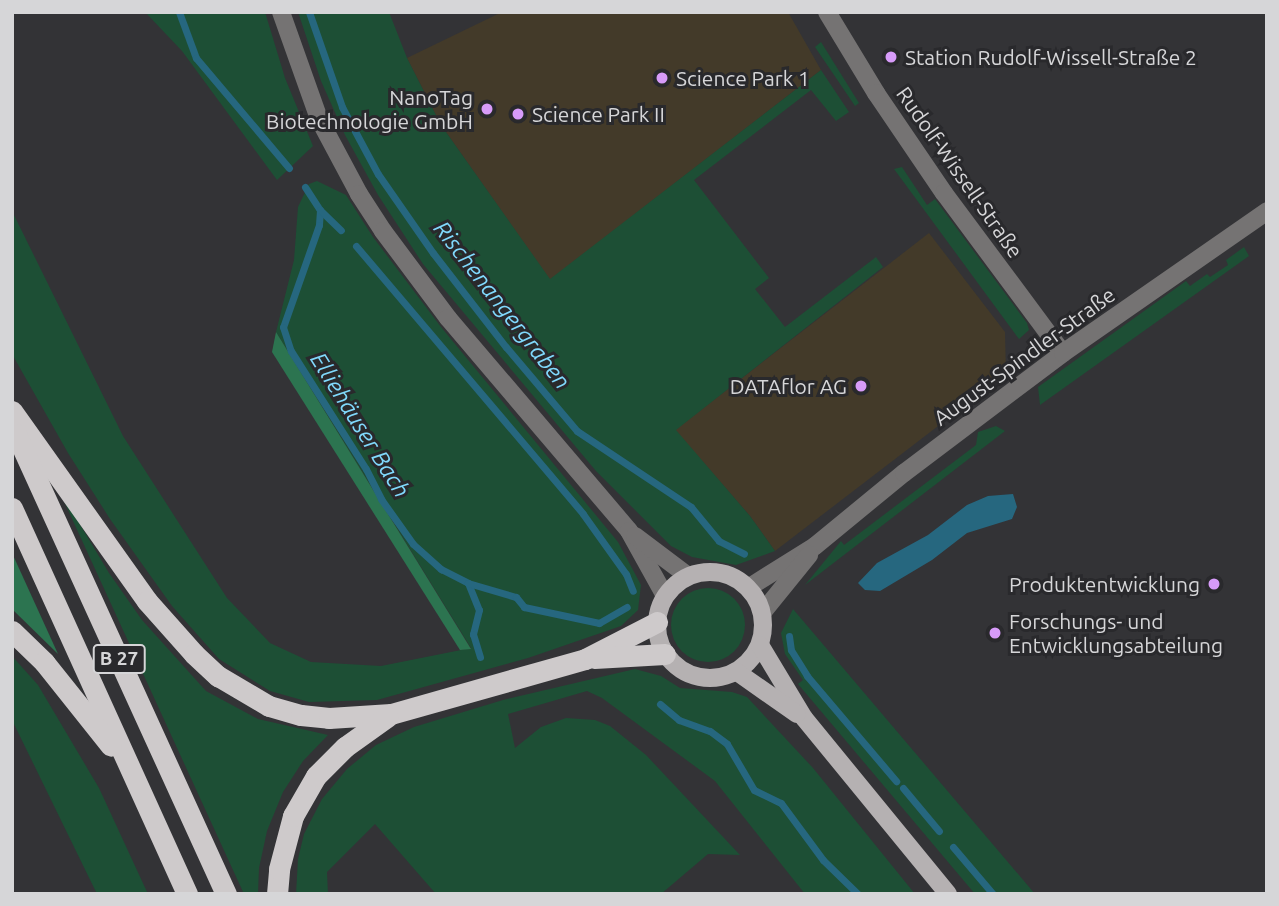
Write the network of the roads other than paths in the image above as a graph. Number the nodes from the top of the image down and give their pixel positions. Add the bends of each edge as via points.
1 (281, 12) edge
2 (827, 12) edge
3 (1267, 211) edge
4 (1062, 353) junction
5 (12, 411) edge
6 (12, 425) edge
7 (12, 509) edge
8 (629, 531) junction
9 (816, 546) junction
10 (688, 576) junction
11 (748, 588) junction
12 (665, 596) junction
13 (762, 613) junction
14 (657, 622) junction
15 (12, 631) edge
16 (760, 645) junction
17 (665, 654) junction
18 (585, 659) junction
19 (737, 672) junction
20 (391, 714) junction
21 (804, 718) junction
22 (130, 771) junction
23 (187, 894) edge
24 (226, 894) edge
25 (278, 894) edge
26 (948, 894) edge

1 - 8 street via 320,119 383,231 448,318
2 - 4 street, Rudolf-Wissell-Straße via 944,193
3 - 4 street, August-Spindler-Straße
4 - 9 street, August-Spindler-Straße
5 - 20 highway via 147,601 218,676 269,706 301,715 356,718
6 - 24 highway, B 27
7 - 22 highway, B 27
8 - 10 street
8 - 12 street
9 - 11 street, August-Spindler-Straße
9 - 13 street, August-Spindler-Straße
10 - 11 main road via 720,572
10 - 12 main road
11 - 13 main road
12 - 14 main road
13 - 16 main road
14 - 17 main road
14 - 18 highway
15 - 22 highway via 44,662
16 - 19 main road
16 - 21 main road
17 - 18 highway
17 - 19 main road via 680,669 698,677 718,678
18 - 20 highway
19 - 21 main road
20 - 25 highway via 345,747 316,776 293,816 279,869
21 - 26 main road
22 - 23 highway, B 27

